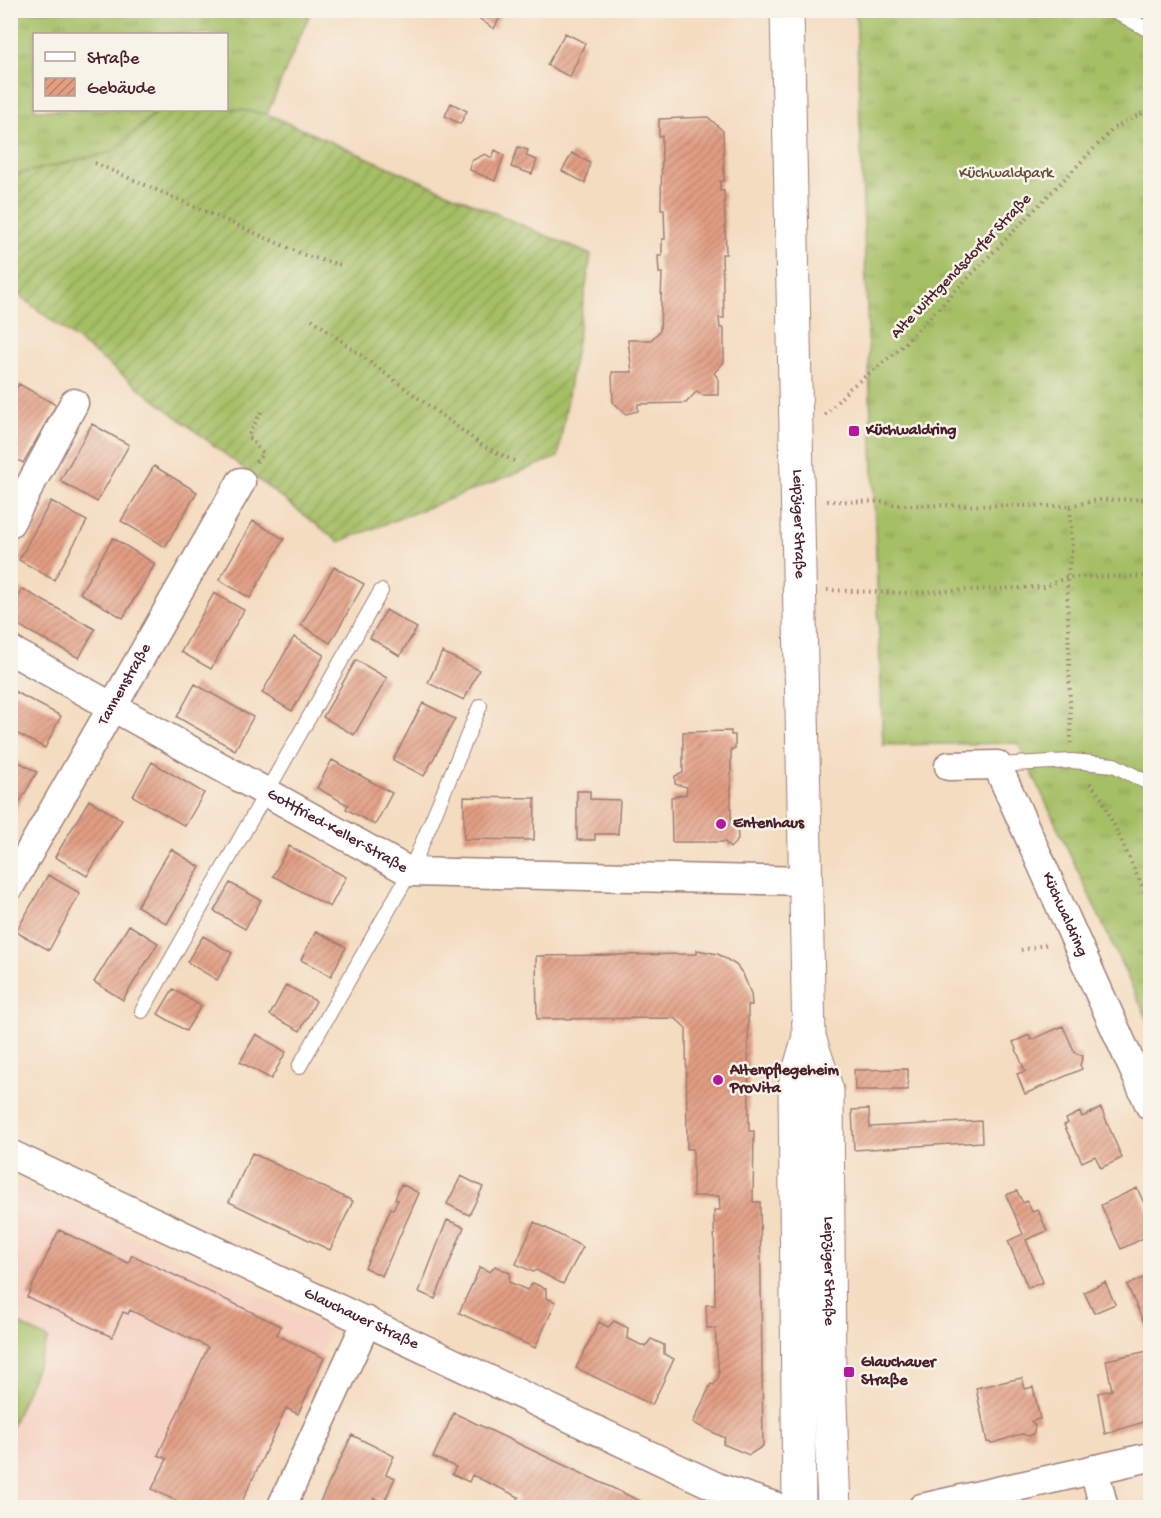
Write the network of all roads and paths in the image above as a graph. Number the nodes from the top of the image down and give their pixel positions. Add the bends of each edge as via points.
1 (787, 10) edge
2 (1113, 10) edge
3 (1150, 31) edge
4 (1150, 109) edge
5 (95, 163) dead end
6 (341, 265) dead end
7 (312, 319) dead end
8 (75, 403) dead end
9 (262, 411) dead end
10 (795, 449) junction
11 (263, 454) dead end
12 (514, 461) dead end
13 (241, 482) dead end
14 (1150, 499) edge
15 (797, 500) junction
16 (1070, 506) junction
17 (10, 523) edge
18 (1150, 576) edge
19 (1066, 577) junction
20 (800, 589) junction
21 (381, 591) dead end
22 (10, 650) edge
23 (480, 706) dead end
24 (111, 708) junction
25 (1072, 761) junction
26 (998, 765) junction
27 (950, 766) dead end
28 (1150, 784) edge
29 (264, 793) junction
30 (410, 872) junction
31 (807, 881) junction
32 (10, 886) edge
33 (1150, 903) edge
34 (142, 1011) dead end
35 (810, 1037) junction
36 (299, 1067) dead end
37 (1150, 1106) edge
38 (10, 1154) edge
39 (367, 1321) junction
40 (1150, 1457) edge
41 (1094, 1469) junction
42 (281, 1508) edge
43 (780, 1508) edge
44 (799, 1508) edge
45 (834, 1508) edge
46 (922, 1508) edge
47 (1104, 1508) edge

1 - 10 main road, Leipziger Straße
2 - 3 lane
4 - 10 path, Alte Wittgendsdorfer Straße via 1114,128 894,354 850,388
5 - 6 path via 307,256
7 - 12 path via 483,446
8 - 17 street
9 - 11 path via 248,436
10 - 15 main road, Leipziger Straße
13 - 24 street, Tannenstraße
14 - 16 path via 1098,500
15 - 16 path via 885,502 894,506
15 - 20 main road, Leipziger Straße
16 - 19 path via 1072,549
18 - 19 path
19 - 20 path via 1044,587 903,593
19 - 25 path
20 - 31 main road, Leipziger Straße
21 - 29 lane
22 - 24 street, Gottfried-Keller-Straße
23 - 30 lane
24 - 29 street, Gottfried-Keller-Straße
24 - 32 street, Tannenstraße
25 - 26 lane
25 - 28 lane via 1114,765
25 - 33 path via 1102,799
26 - 27 street
26 - 37 street, Küchwaldring
29 - 30 street, Gottfried-Keller-Straße
29 - 34 lane
30 - 31 street, Gottfried-Keller-Straße
30 - 36 lane
31 - 35 main road, Leipziger Straße
35 - 44 main road, Leipziger Straße via 795,1085
35 - 45 main road, Leipziger Straße via 827,1091
38 - 39 street, Glauchauer Straße
39 - 42 street
39 - 43 street, Glauchauer Straße via 717,1487
40 - 41 street
41 - 46 street
41 - 47 street

